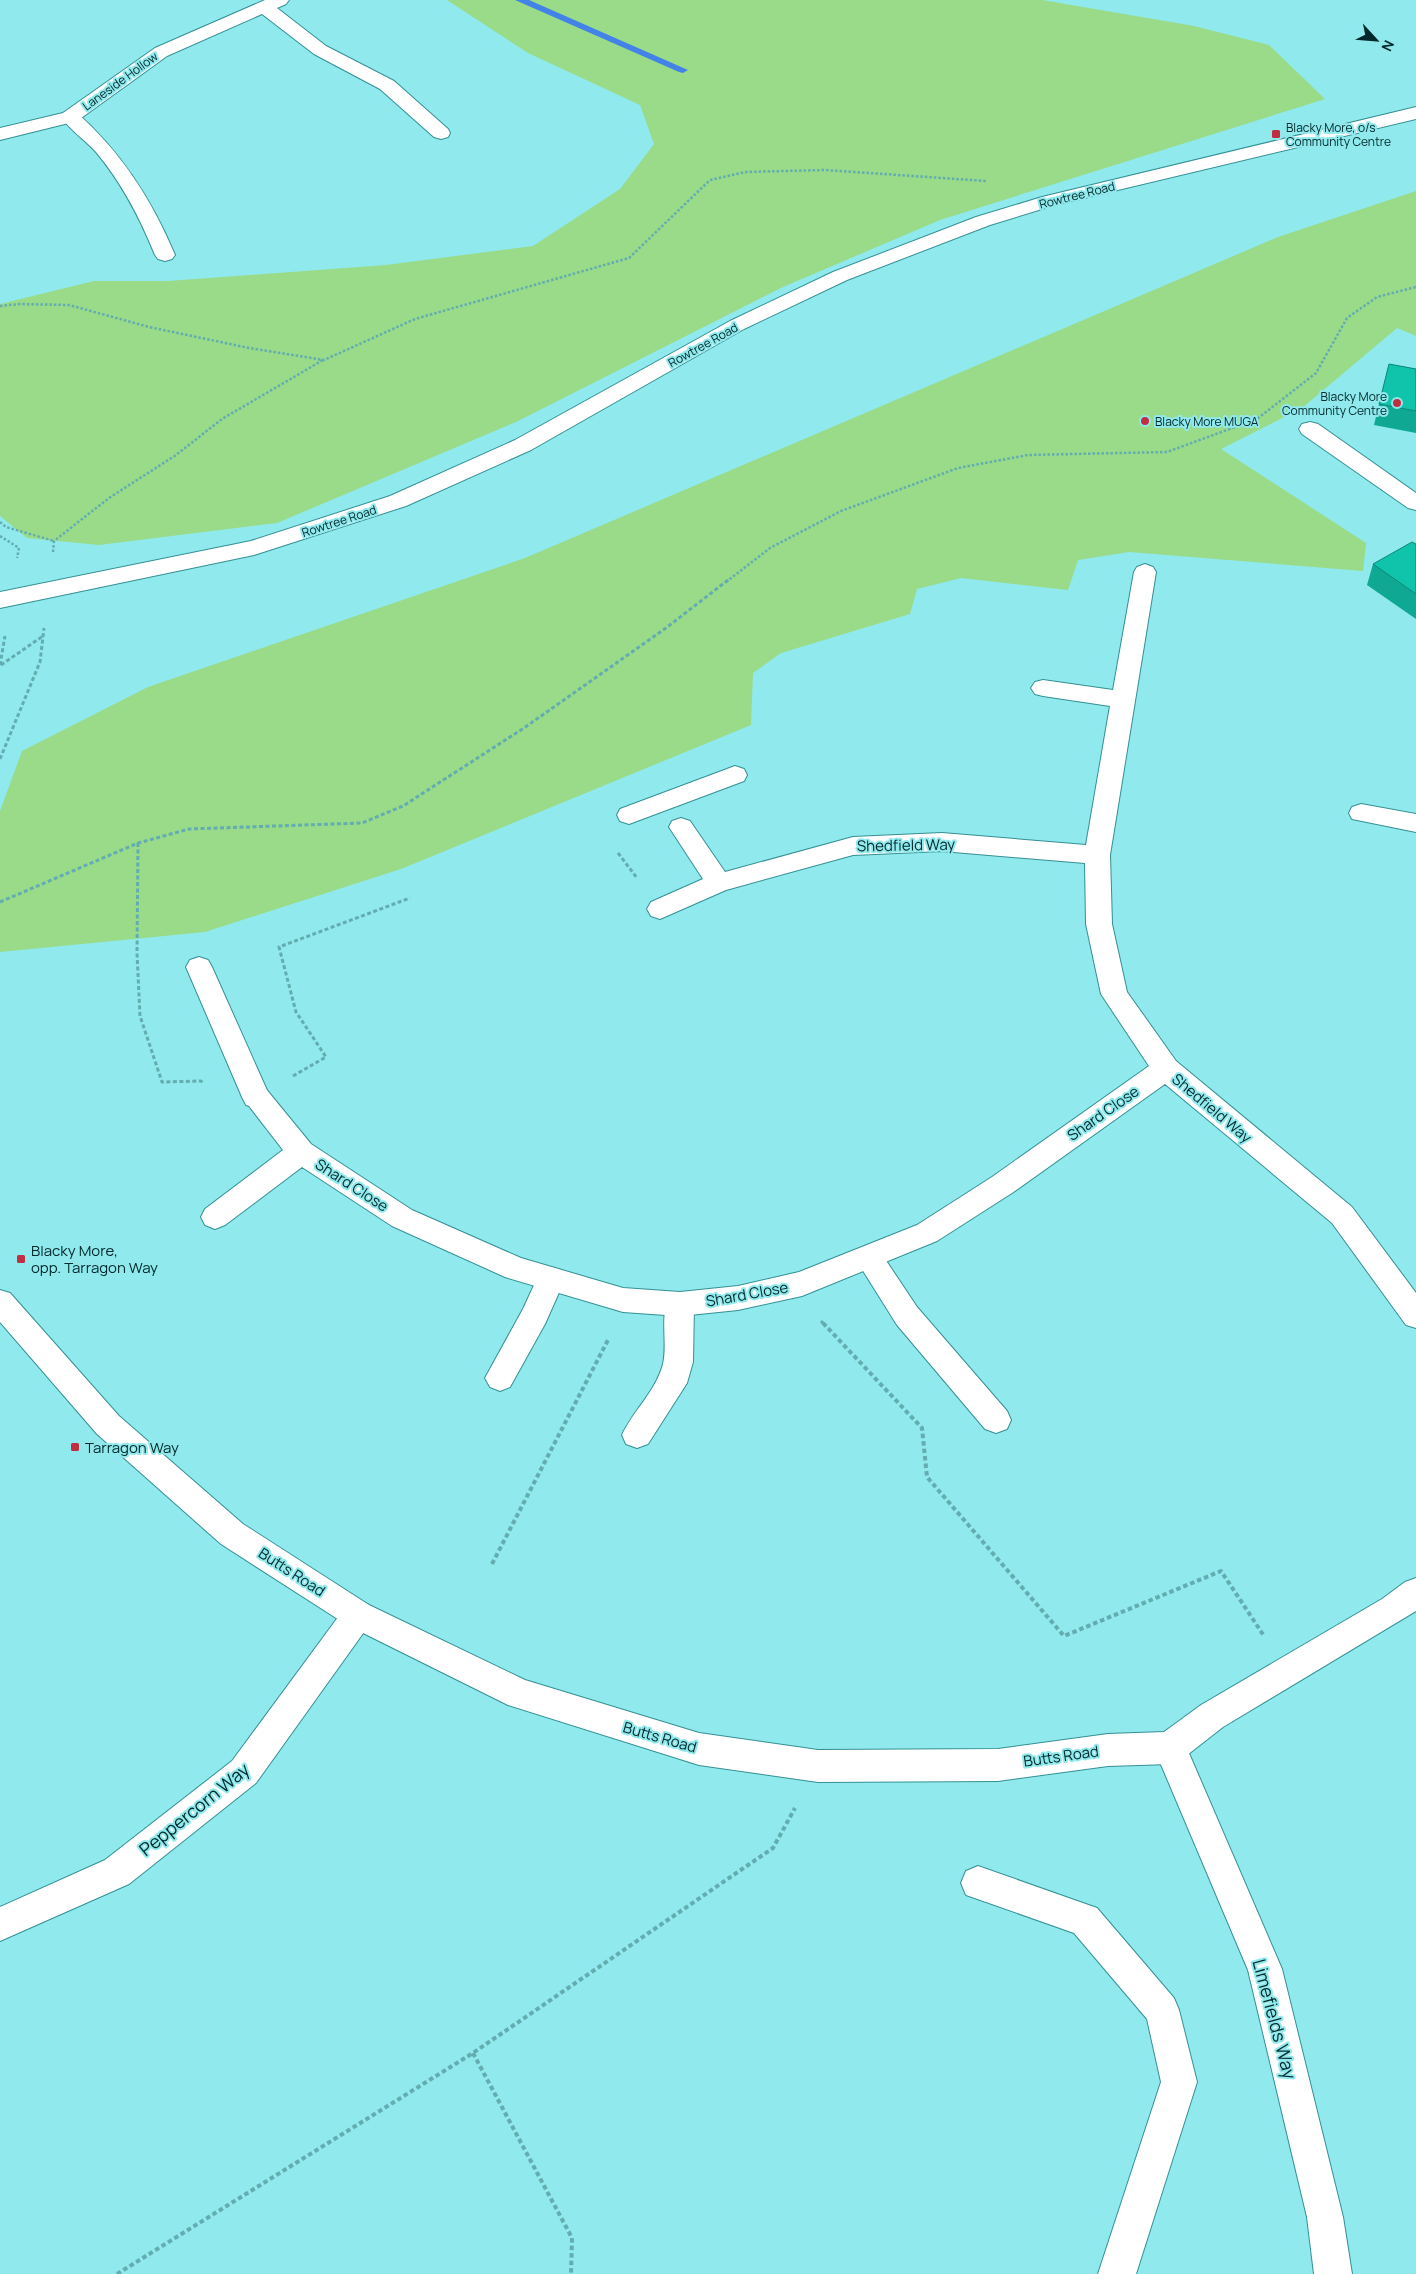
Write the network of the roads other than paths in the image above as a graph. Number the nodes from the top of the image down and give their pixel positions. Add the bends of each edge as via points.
1 (272, 3) edge
2 (1416, 113) edge
3 (70, 117) junction
4 (441, 133) dead end
5 (0, 134) edge
6 (166, 255) dead end
7 (1310, 429) dead end
8 (1416, 503) edge
9 (1145, 572) dead end
10 (0, 600) edge
11 (1043, 688) dead end
12 (1124, 700) junction
13 (735, 775) dead end
14 (663, 801) junction
15 (1362, 813) dead end
16 (629, 815) dead end
17 (1416, 823) edge
18 (1097, 855) junction
19 (719, 883) junction
20 (660, 908) road end
21 (199, 967) dead end
22 (1166, 1069) junction
23 (301, 1152) junction
24 (215, 1217) dead end
25 (869, 1258) junction
26 (551, 1278) junction
27 (0, 1302) edge
28 (680, 1304) junction
29 (1416, 1316) edge
30 (500, 1378) dead end
31 (996, 1420) dead end
32 (638, 1435) dead end
33 (1416, 1592) edge
34 (358, 1615) junction
35 (1170, 1748) junction
36 (978, 1883) dead end
37 (0, 1924) edge
38 (1117, 2274) edge
39 (1332, 2274) edge

1 - 3 street, Laneside Hollow via 161,52
1 - 4 street, Laneside Hollow via 320,50 387,85
2 - 10 street, Rowtree Road via 1049,201 982,221 840,276 738,325 523,446 398,501 254,548
3 - 5 street, Laneside Hollow
3 - 6 street via 98,140 125,174
7 - 8 street
9 - 12 street, Shedfield Way
11 - 12 street
12 - 18 street, Shedfield Way
13 - 14 street
14 - 16 street
14 - 19 street
15 - 17 street
18 - 19 street, Shedfield Way via 942,842 853,846
18 - 22 street, Shedfield Way via 1099,924 1114,994
19 - 20 street, Shedfield Way
21 - 23 street, Shard Close via 256,1097
22 - 25 street, Shard Close via 1002,1185 927,1233
22 - 29 street, Shedfield Way via 1342,1215
23 - 24 street, Shard Close
23 - 26 street, Shard Close via 402,1218 515,1268
25 - 28 street, Shard Close via 802,1284 738,1298
25 - 31 street via 907,1316
26 - 28 street, Shard Close via 623,1300
26 - 30 street via 535,1315
27 - 34 street, Butts Road via 108,1425 224,1528
28 - 32 street via 678,1362 672,1383
33 - 35 street via 1393,1609 1212,1716
34 - 35 street, Butts Road via 519,1694 699,1749 818,1766 998,1765 1108,1750
34 - 37 street, Peppercorn Way via 244,1772 117,1872
35 - 39 street, Limefields Way via 1265,1969 1325,2217
36 - 38 street via 1085,1920 1162,2010 1178,2082

